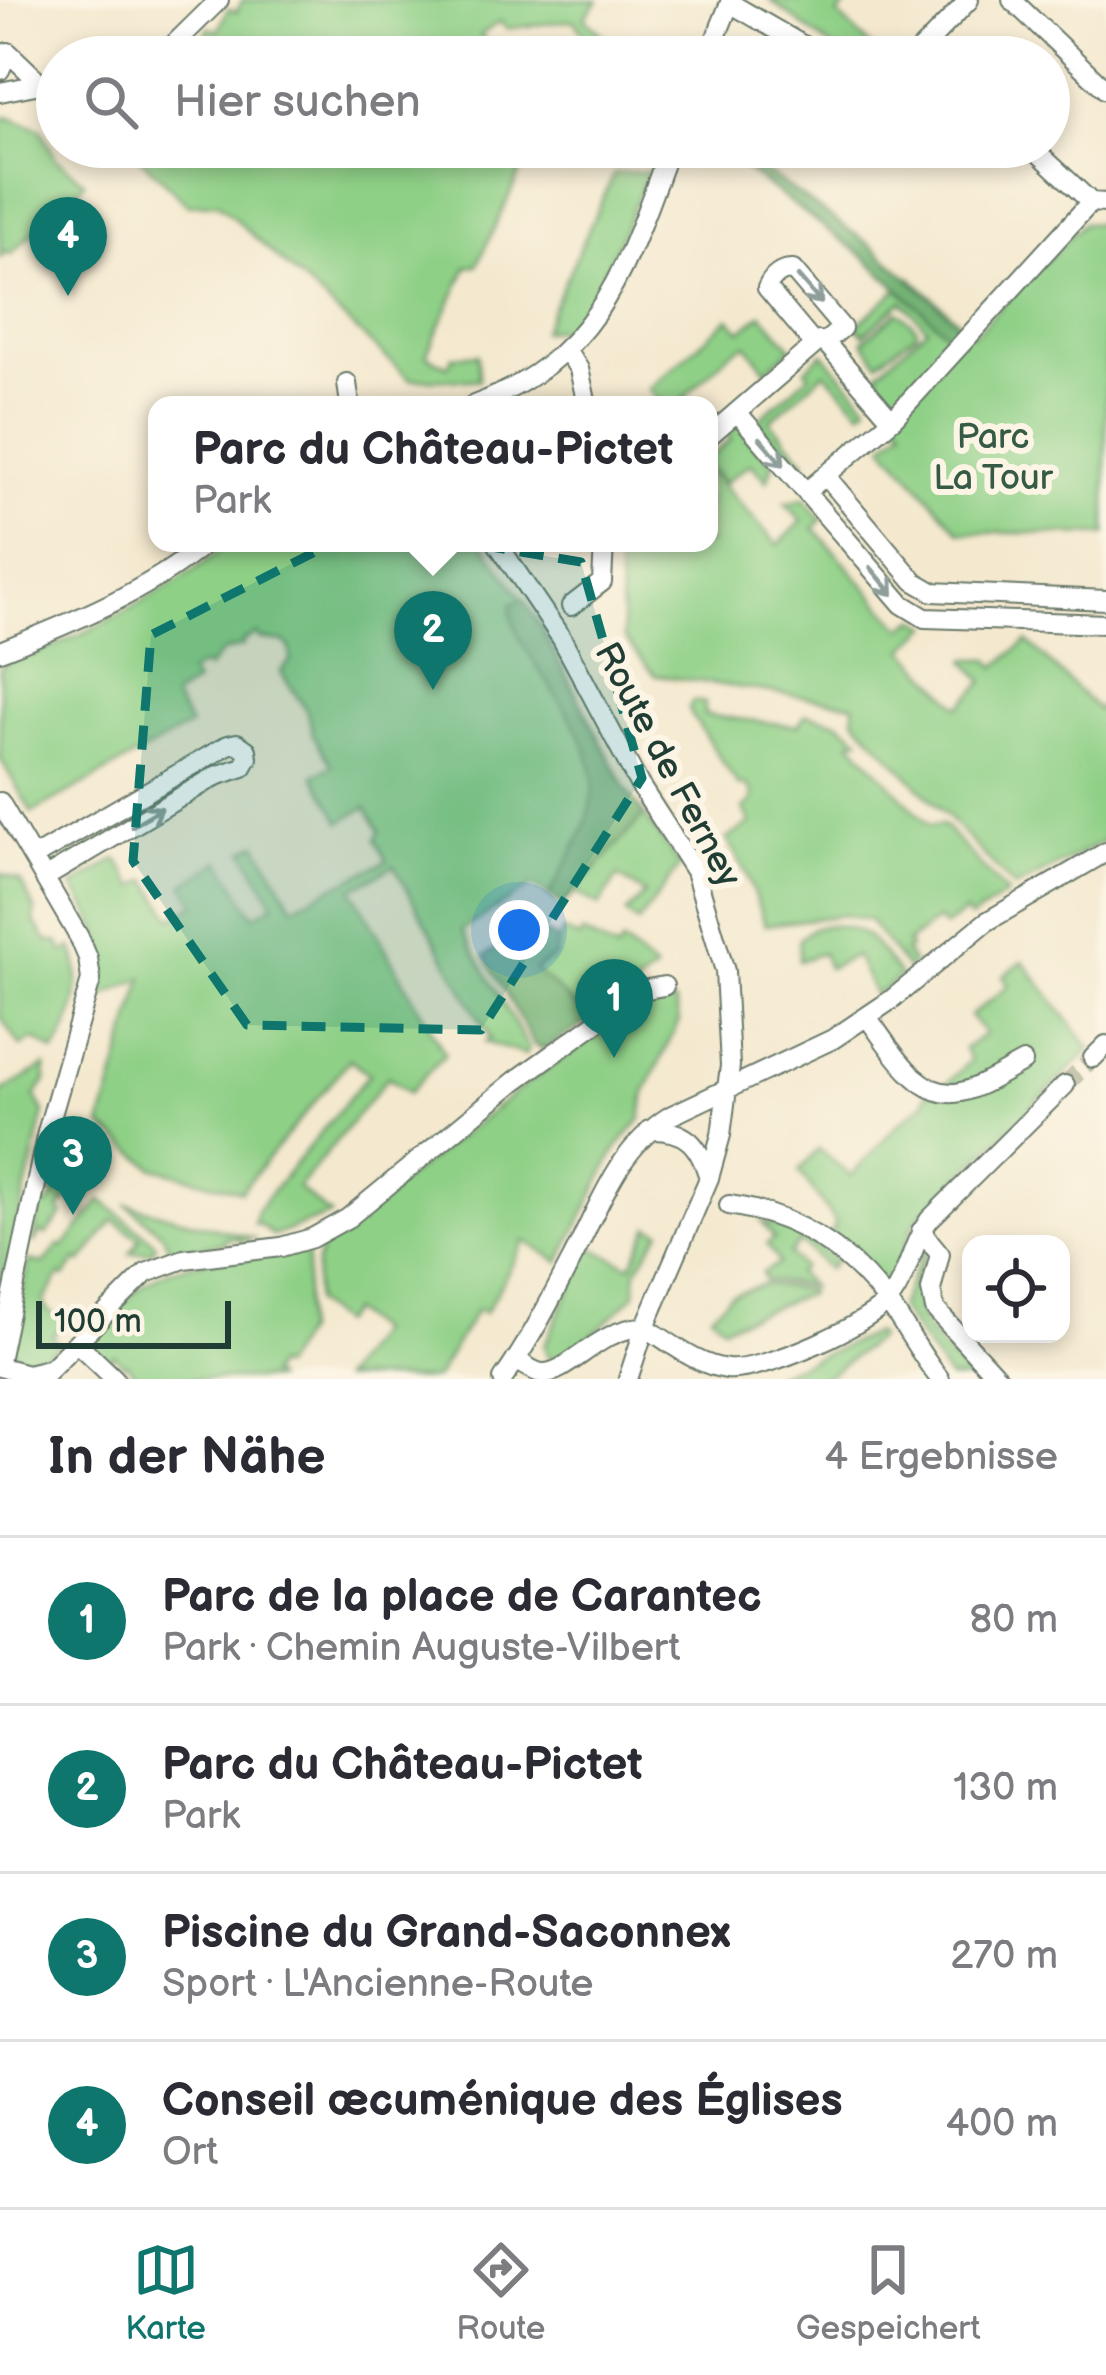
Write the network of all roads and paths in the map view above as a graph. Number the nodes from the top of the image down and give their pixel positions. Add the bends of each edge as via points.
1 (219, 0) edge
2 (969, 0) edge
3 (1012, 0) edge
4 (730, 2) edge
5 (182, 36) edge
6 (716, 36) edge
7 (787, 36) edge
8 (934, 36) edge
9 (1050, 36) edge
10 (1070, 56) edge
11 (4, 61) edge
12 (36, 81) edge
13 (36, 85) edge
14 (1106, 90) edge
15 (0, 92) edge
16 (662, 168) edge
17 (1057, 168) edge
18 (1098, 202) edge
19 (567, 351) junction
20 (347, 383) dead end
21 (349, 396) edge
22 (494, 396) edge
23 (585, 396) edge
24 (737, 412) junction
25 (892, 420) junction
26 (718, 428) edge
27 (826, 476) junction
28 (808, 491) junction
29 (192, 552) edge
30 (503, 552) edge
31 (604, 552) edge
32 (536, 598) junction
33 (1106, 600) edge
34 (571, 606) junction
35 (1106, 624) edge
36 (562, 639) junction
37 (0, 651) edge
38 (0, 802) edge
39 (84, 829) junction
40 (95, 847) junction
41 (1106, 852) edge
42 (34, 857) junction
43 (46, 877) junction
44 (664, 986) dead end
45 (867, 1017) junction
46 (1023, 1062) dead end
47 (1065, 1085) tunnel mouth
48 (728, 1091) junction
49 (649, 1130) junction
50 (709, 1178) junction
51 (729, 1205) dead end
52 (921, 1232) junction
53 (887, 1302) junction
54 (645, 1328) junction
55 (77, 1343) junction
56 (0, 1355) edge
57 (516, 1360) junction
58 (0, 1367) edge
59 (701, 1370) edge
60 (46, 1373) edge
61 (115, 1379) edge
62 (503, 1379) edge
63 (628, 1379) edge
64 (940, 1379) edge
65 (999, 1379) edge

1 - 5 street
2 - 8 street
3 - 9 street
4 - 6 street
4 - 7 street
10 - 14 street
11 - 12 street
13 - 15 street
16 - 19 street via 621,270
17 - 18 street
18 - 25 street
19 - 22 street
19 - 23 street
20 - 21 street
25 -> 24 street via 819,342
24 - 26 street
24 -> 28 street
25 - 27 street
27 - 28 street
27 - 33 street via 923,588 947,596
28 -> 35 street via 902,604 925,618
29 - 37 street via 118,598
30 - 32 street, Route de Ferney
31 - 34 street via 602,582
32 - 34 street
32 - 36 street, Route de Ferney
34 - 36 street
36 - 48 street, Route de Ferney via 699,881 724,971
38 - 42 street
39 - 40 street
40 -> 39 street via 243,767 247,750 228,745
39 - 42 street
40 - 43 street
41 - 45 street via 986,922
42 - 43 street
43 - 56 street via 84,947 90,990 58,1087
44 - 55 street via 642,990 515,1081 348,1218 281,1247 164,1264
45 - 46 street via 914,1076 941,1092 965,1091
45 - 48 street
47 - 52 street
48 - 49 street
48 - 50 street, Route de Ferney
49 - 50 street via 690,1138
49 - 57 street via 613,1175
50 - 54 street, Route de Ferney
51 - 53 street via 826,1240
52 - 53 street
52 - 65 street via 940,1254 935,1309
53 - 59 street via 869,1317 731,1370
53 - 64 street
54 - 57 street via 615,1331 553,1371
54 - 59 street
54 - 63 street, Route de Ferney
55 - 60 street
55 - 61 street
57 - 62 street
58 - 60 street

